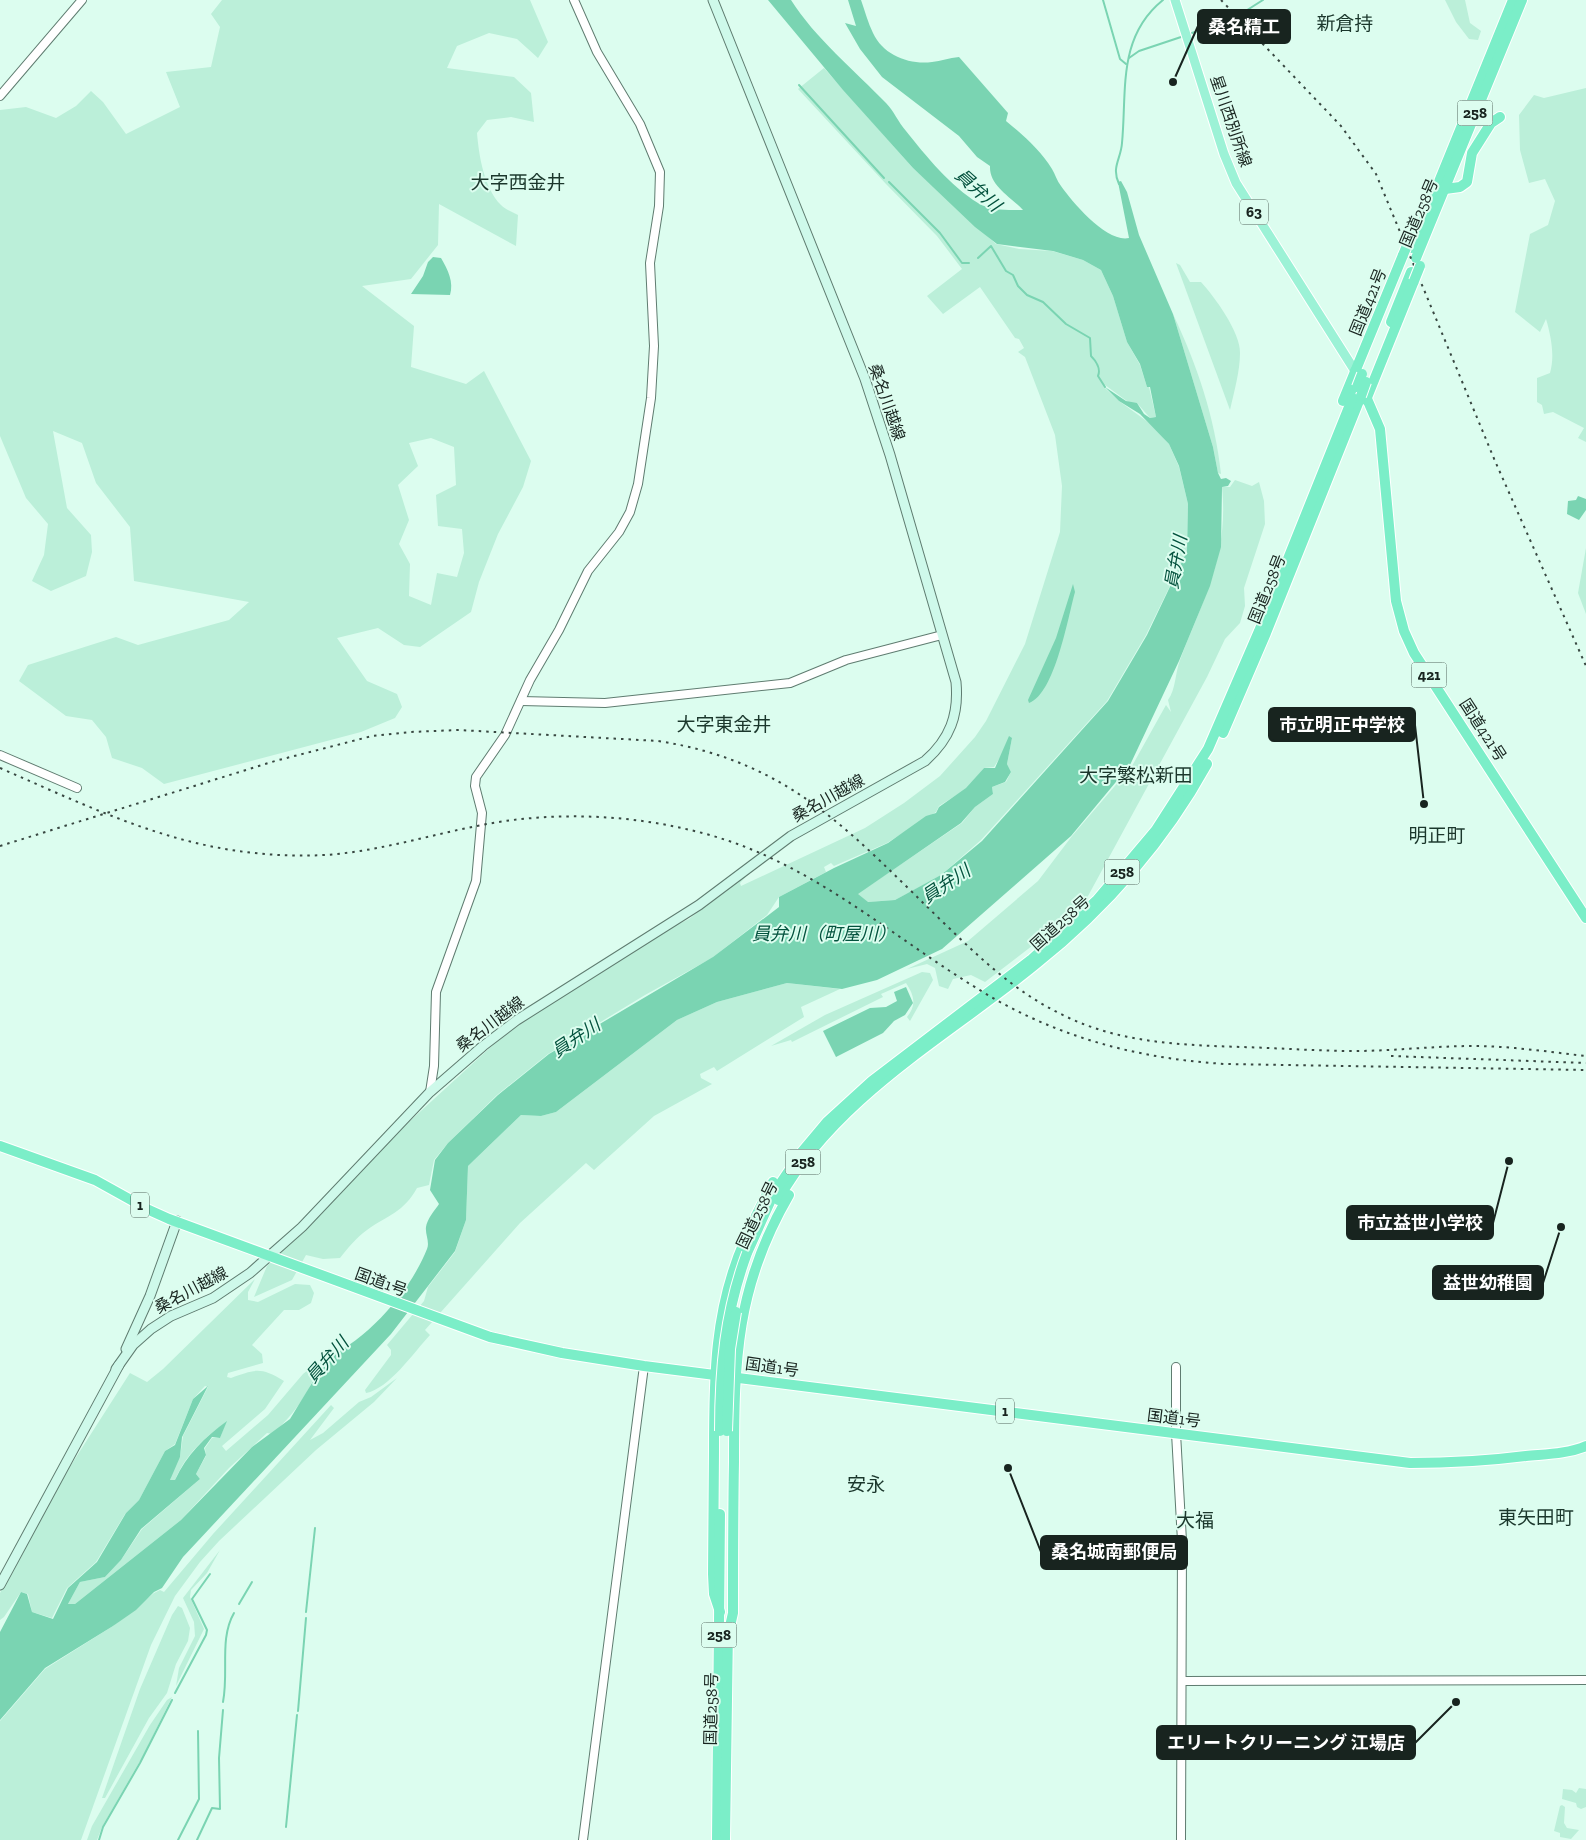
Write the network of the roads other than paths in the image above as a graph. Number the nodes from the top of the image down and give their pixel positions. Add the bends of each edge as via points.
1 (82, 0) edge
2 (574, 0) edge
3 (713, 0) edge
4 (1175, 0) edge
5 (1513, 0) edge
6 (1522, 0) edge
7 (0, 96) edge
8 (1500, 117) dead end
9 (1446, 189) junction
10 (1427, 223) junction
11 (1412, 266) junction
12 (1361, 384) junction
13 (1286, 559) junction
14 (942, 634) junction
15 (521, 701) junction
16 (0, 755) edge
17 (77, 788) dead end
18 (1586, 918) edge
19 (905, 1055) junction
20 (878, 1086) junction
21 (430, 1092) junction
22 (0, 1146) edge
23 (177, 1222) junction
24 (750, 1255) junction
25 (268, 1257) junction
26 (644, 1366) junction
27 (1176, 1367) dead end
28 (116, 1369) junction
29 (714, 1374) junction
30 (735, 1377) junction
31 (724, 1431) junction
32 (1176, 1433) junction
33 (1586, 1446) edge
34 (1575, 1450) junction
35 (1586, 1453) edge
36 (0, 1584) edge
37 (720, 1612) junction
38 (728, 1636) junction
39 (1586, 1680) edge
40 (1182, 1681) junction
41 (583, 1840) edge
42 (717, 1840) edge
43 (725, 1840) edge
44 (1181, 1840) edge

1 - 7 street
2 - 15 street via 597,52 640,124 660,172 659,206 650,262 653,384 638,484 630,512 620,532 588,571
3 - 14 main road, 桑名川越線 via 865,379
4 - 12 main road, 星川西別所線 / 63 via 1236,183
5 - 10 highway, 国道258号 / 258
6 - 9 highway, 国道258号 / 258
8 - 9 highway via 1491,123 1472,153 1467,182 1460,187
9 - 10 highway, 国道258号 / 258
10 - 11 highway, 国道258号 / 258
10 - 11 highway, 国道258号 / 258 via 1411,244
11 - 12 highway, 国道258号 / 258
11 - 12 highway
12 - 13 highway, 国道258号 / 258
12 - 13 highway via 1289,536
12 - 18 highway, 国道421号 / 421 via 1380,428 1396,601 1404,631 1414,652
12 - 20 highway, 国道258号 / 258 via 1282,592 1214,752 1163,834 1103,905 1037,964
13 - 19 highway, 国道258号 / 258 via 1208,749 1156,830 1097,900 1032,959
14 - 15 street via 846,660 790,683 605,703
14 - 21 main road, 桑名川越線 via 956,682 957,708 951,728 936,751 909,770 790,836 699,905 517,1020
15 - 21 street via 505,735 476,778 482,812 476,881 436,992
16 - 17 street
19 - 24 highway, 国道258号 / 258 via 838,1111 801,1153 774,1193
19 - 29 highway via 884,1064 831,1108 790,1157 765,1196 737,1259 728,1289 717,1340
20 - 24 highway, 国道258号 / 258 via 844,1114 818,1143 779,1198
20 - 30 highway via 813,1160 770,1230 744,1306
21 - 25 main road, 桑名川越線 via 302,1227
22 - 23 highway, 国道1号 / 1 via 95,1180
23 - 25 highway, 国道1号 / 1
23 - 28 main road, 桑名川越線 via 150,1296
24 - 31 highway, 国道258号 / 258, bridge via 738,1278 726,1327 720,1386
25 - 26 highway, 国道1号 / 1 via 490,1337
25 - 28 main road, 桑名川越線 via 237,1283 178,1312 143,1336 132,1345
26 - 29 highway, 国道1号 / 1
26 - 41 street
27 - 32 street
28 - 36 main road, 桑名川越線
29 - 30 highway, 国道1号 / 1
29 - 37 highway via 713,1574 714,1594
30 - 32 highway, 国道1号 / 1
30 - 38 highway via 733,1613
31 - 37 highway, 国道258号 / 258
31 - 38 highway, 国道258号 / 258
32 - 34 highway, 国道1号 / 1 via 1410,1463 1472,1462
32 - 40 street via 1182,1541
33 - 34 highway, 国道1号 / 1
34 - 35 highway, 国道1号 / 1
37 - 42 highway, 国道258号 / 258
38 - 43 highway, 国道258号 / 258
39 - 40 street
40 - 44 street

